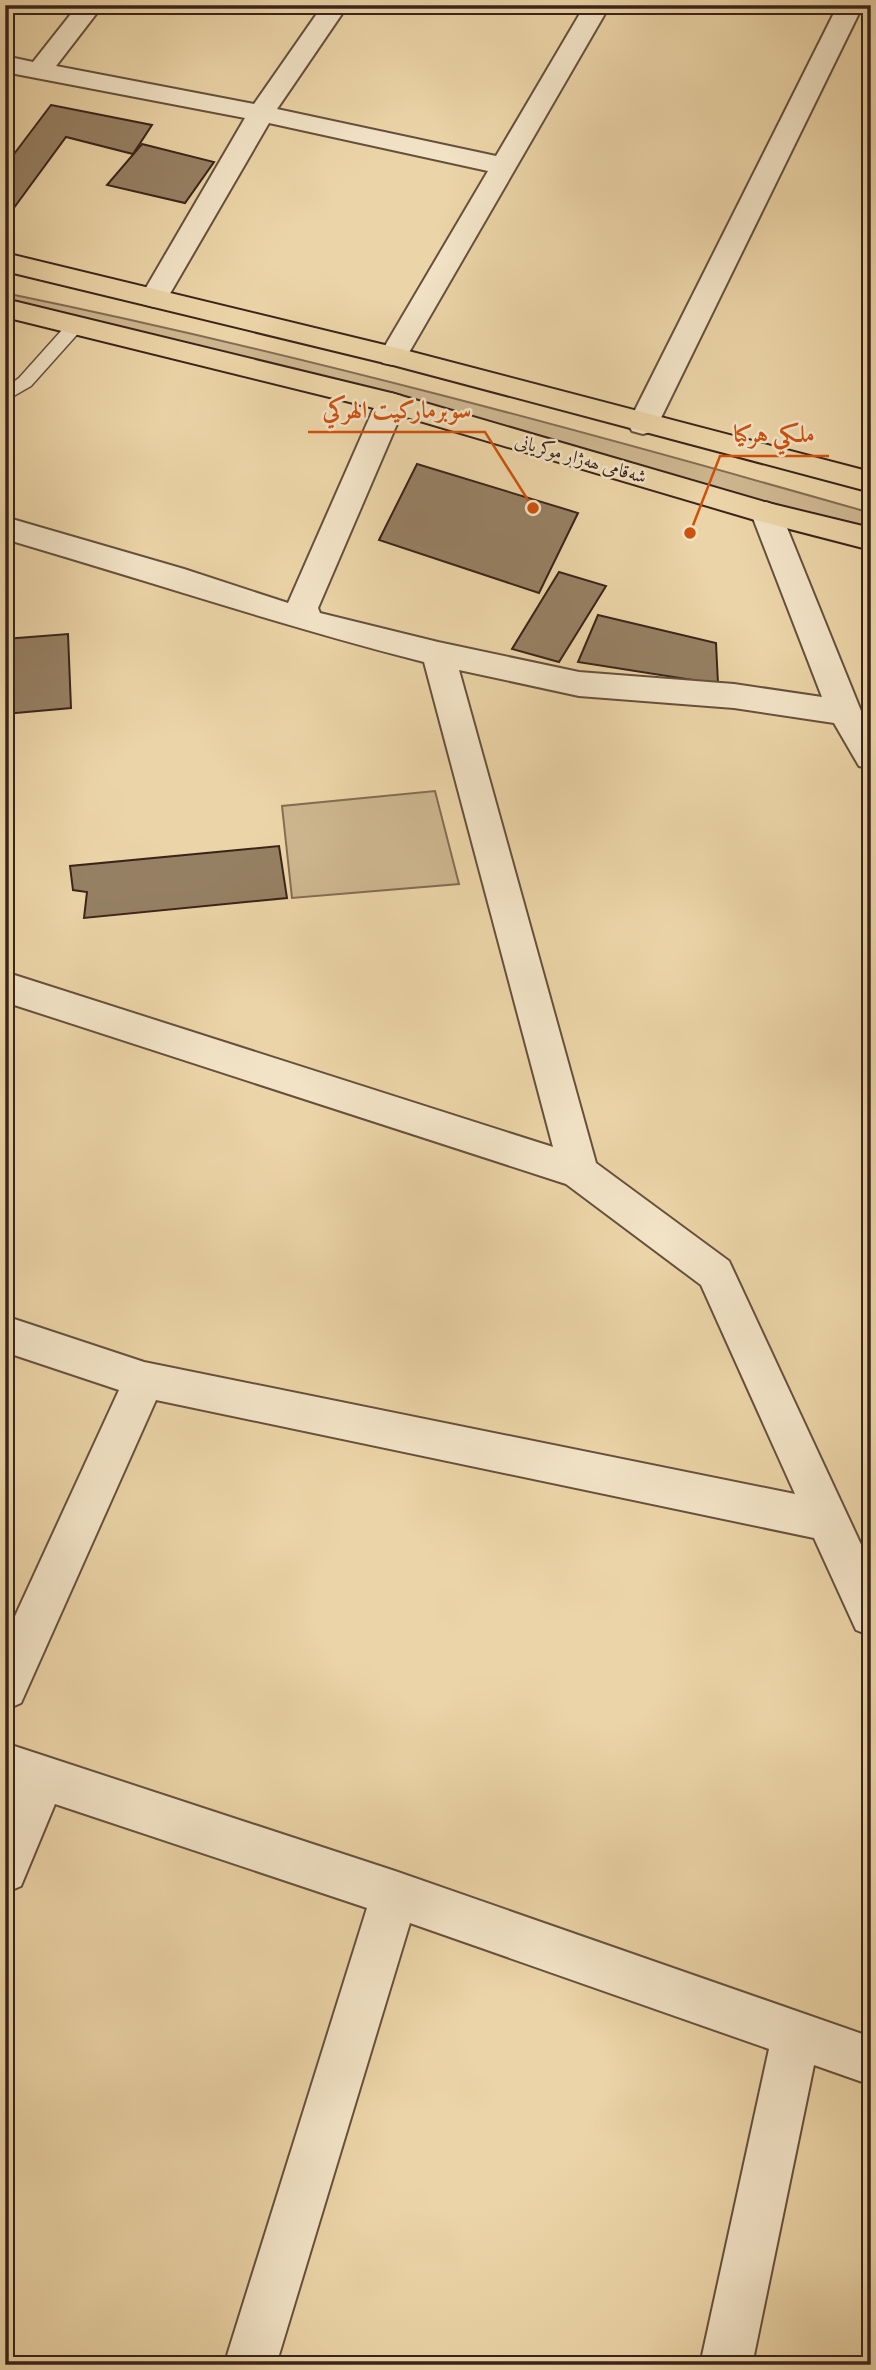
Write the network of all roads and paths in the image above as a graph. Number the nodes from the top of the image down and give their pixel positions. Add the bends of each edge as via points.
1 (90, 5) edge
2 (336, 5) edge
3 (598, 5) edge
4 (851, 5) edge
5 (5, 64) edge
6 (39, 71) junction
7 (261, 113) junction
8 (503, 166) junction
9 (5, 262) edge
10 (154, 298) junction
11 (5, 308) edge
12 (76, 325) junction
13 (393, 356) junction
14 (5, 396) edge
15 (390, 402) junction
16 (643, 424) junction
17 (871, 482) edge
18 (766, 513) junction
19 (5, 528) edge
20 (871, 539) edge
21 (308, 621) junction
22 (438, 654) junction
23 (845, 712) junction
24 (871, 757) edge
25 (5, 987) edge
26 (579, 1172) junction
27 (5, 1334) edge
28 (144, 1380) junction
29 (828, 1521) junction
30 (871, 1615) edge
31 (5, 1688) edge
32 (25, 1771) edge
33 (5, 1870) edge
34 (395, 1894) junction
35 (796, 2035) junction
36 (871, 2062) edge
37 (250, 2365) edge
38 (726, 2365) edge

1 - 6 street
2 - 7 street
3 - 8 street
4 - 16 street
5 - 6 street
6 - 7 street
7 - 8 street
7 - 10 street
8 - 13 street
9 - 10 highway
10 - 13 highway
11 - 12 highway, شەقامی ھەژار موکریانی
12 - 14 lane via 25,382
12 - 15 highway, شەقامی ھەژار موکریانی
13 - 16 highway
15 - 18 highway, شەقامی ھەژار موکریانی
15 - 21 street via 302,608
16 - 17 highway
18 - 20 highway, شەقامی ھەژار موکریانی
18 - 23 street
19 - 21 street
21 - 22 street
22 - 23 street via 579,684 734,696
22 - 26 street
23 - 24 street
25 - 26 street
26 - 29 street via 715,1273
27 - 28 street
28 - 29 street
28 - 31 street
29 - 30 street
32 - 33 street
32 - 34 street
34 - 35 street
34 - 37 street
35 - 36 street
35 - 38 street

